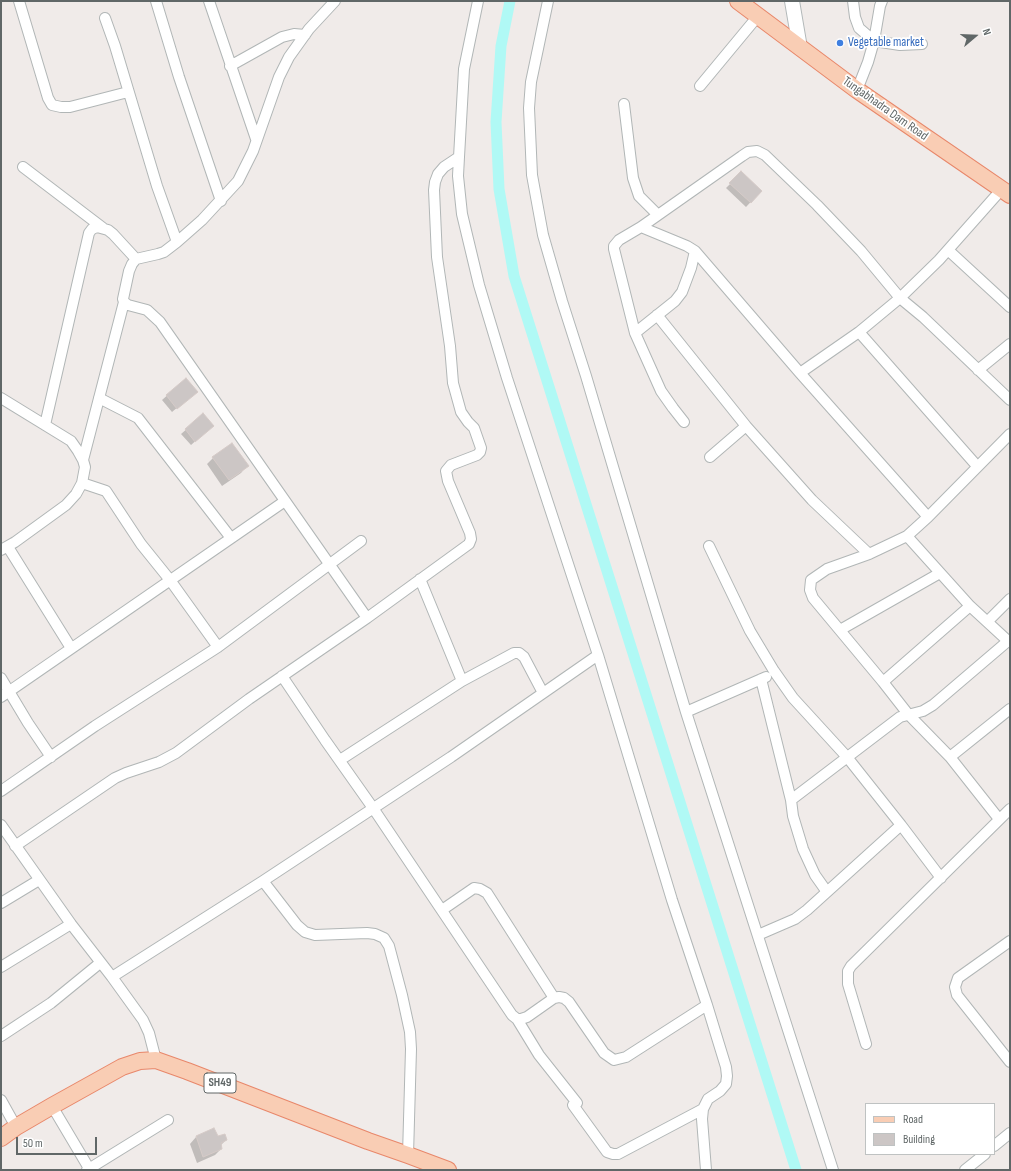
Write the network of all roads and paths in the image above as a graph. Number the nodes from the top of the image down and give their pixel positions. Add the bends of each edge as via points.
1 (20, 1) edge
2 (156, 1) edge
3 (209, 1) edge
4 (335, 1) edge
5 (478, 1) edge
6 (548, 1) edge
7 (738, 1) edge
8 (792, 1) edge
9 (852, 1) edge
10 (882, 1) edge
11 (758, 16) junction
12 (105, 18) dead end
13 (305, 35) junction
14 (874, 41) junction
15 (922, 44) dead end
16 (800, 48) junction
17 (230, 66) junction
18 (700, 86) dead end
19 (857, 90) junction
20 (128, 92) junction
21 (624, 104) dead end
22 (256, 140) junction
23 (459, 157) junction
24 (23, 167) dead end
25 (1006, 192) edge
26 (221, 201) junction
27 (658, 215) junction
28 (641, 226) junction
29 (103, 228) junction
30 (177, 242) junction
31 (948, 250) junction
32 (696, 251) junction
33 (136, 259) junction
34 (900, 298) junction
35 (124, 302) junction
36 (1010, 307) edge
37 (657, 315) junction
38 (859, 332) junction
39 (635, 333) junction
40 (1010, 344) edge
41 (978, 370) junction
42 (800, 373) junction
43 (1, 398) edge
44 (99, 398) junction
45 (1010, 400) edge
46 (684, 422) dead end
47 (44, 425) junction
48 (746, 426) junction
49 (1010, 434) edge
50 (710, 457) dead end
51 (83, 460) junction
52 (977, 466) junction
53 (82, 483) junction
54 (285, 501) junction
55 (928, 517) junction
56 (907, 536) junction
57 (231, 538) junction
58 (361, 540) dead end
59 (709, 546) dead end
60 (4, 548) edge
61 (869, 554) junction
62 (329, 564) junction
63 (940, 573) junction
64 (420, 579) junction
65 (170, 580) junction
66 (1010, 599) edge
67 (970, 606) junction
68 (367, 618) junction
69 (988, 621) junction
70 (840, 630) junction
71 (1009, 642) edge
72 (218, 646) junction
73 (71, 648) junction
74 (598, 655) junction
75 (774, 671) junction
76 (282, 676) junction
77 (1, 678) edge
78 (761, 679) junction
79 (462, 682) junction
80 (883, 682) junction
81 (543, 693) junction
82 (5, 694) edge
83 (1010, 709) edge
84 (686, 712) junction
85 (908, 714) junction
86 (51, 757) junction
87 (847, 757) junction
88 (950, 757) junction
89 (340, 760) junction
90 (1, 791) edge
91 (791, 800) junction
92 (373, 808) junction
93 (1010, 809) edge
94 (999, 819) junction
95 (1, 825) edge
96 (901, 825) junction
97 (5, 839) edge
98 (15, 846) junction
99 (941, 878) junction
100 (38, 880) junction
101 (263, 881) junction
102 (827, 892) junction
103 (1, 903) edge
104 (442, 910) junction
105 (71, 924) junction
106 (758, 935) junction
107 (1010, 941) edge
108 (100, 963) junction
109 (1, 967) edge
110 (112, 977) junction
111 (554, 998) junction
112 (707, 1005) junction
113 (517, 1019) junction
114 (1, 1036) edge
115 (866, 1044) dead end
116 (156, 1060) junction
117 (1010, 1062) edge
118 (1, 1100) edge
119 (52, 1106) junction
120 (703, 1109) junction
121 (168, 1120) dead end
122 (16, 1127) junction
123 (1010, 1133) edge
124 (1, 1138) edge
125 (995, 1145) edge
126 (408, 1154) junction
127 (984, 1155) edge
128 (89, 1169) edge
129 (448, 1170) edge
130 (706, 1170) edge
131 (833, 1170) edge
132 (965, 1170) edge

1 - 20 street via 52,105 70,107
2 - 26 street
3 - 17 street
4 - 13 street
5 - 23 street via 464,69
6 - 84 street via 531,82 529,108 532,175 542,230
7 - 11 main road, Tungabhadra Dam Road
8 - 16 street
9 - 14 street via 860,28
10 - 14 street
11 - 16 main road, Tungabhadra Dam Road
11 - 18 street
12 - 20 street
13 - 17 street via 282,37
13 - 22 street via 283,68
14 - 15 street via 900,45
14 - 19 street
16 - 19 main road, Tungabhadra Dam Road
17 - 22 street
19 - 25 main road, Tungabhadra Dam Road
20 - 30 street
21 - 27 street via 633,178 639,196
22 - 26 street via 240,177
23 - 64 street via 444,167 435,182 437,257 453,383 461,412 474,428 481,448 477,454 451,465 446,471 470,533 469,544
23 - 74 street via 462,214 479,285
24 - 29 street
25 - 31 street
26 - 30 street
27 - 28 street
27 - 34 street via 748,152 757,150 817,204
28 - 32 street
28 - 39 street via 619,240 614,249
29 - 33 street via 113,234
29 - 47 street via 92,229 87,239
30 - 33 street via 164,252
31 - 34 street
31 - 36 street
32 - 37 street via 682,292
32 - 42 street
33 - 35 street via 123,293
34 - 38 street
34 - 41 street
35 - 44 street
35 - 54 street via 147,310 160,322
37 - 39 street
37 - 48 street
38 - 42 street
38 - 52 street
39 - 46 street via 661,391
40 - 41 street
41 - 45 street
42 - 55 street
43 - 47 street
44 - 51 street
44 - 57 street via 138,418
47 - 51 street via 70,442
48 - 50 street
48 - 61 street via 812,500
49 - 52 street
51 - 53 street via 85,467
52 - 55 street
53 - 60 street via 66,505
53 - 65 street via 106,491 141,544
54 - 57 street
54 - 62 street
55 - 56 street
56 - 61 street
56 - 63 street
57 - 65 street
58 - 62 street
59 - 75 street via 750,632
60 - 73 street
61 - 70 street via 827,569 811,580 810,590 813,598
62 - 68 street
62 - 72 street
63 - 67 street
63 - 70 street
64 - 68 street
64 - 79 street
65 - 72 street
65 - 73 street
66 - 69 street
67 - 69 street
67 - 80 street
68 - 76 street
69 - 71 street
70 - 80 street
71 - 85 street via 933,705 923,711
72 - 86 street
73 - 82 street
74 - 81 street
74 - 112 street via 672,900
75 - 78 street
75 - 87 street via 794,698
76 - 89 street
76 - 98 street via 176,752 159,762 115,778
77 - 82 street
78 - 84 street
78 - 91 street
79 - 81 street via 514,653 519,653 524,657
79 - 89 street
80 - 85 street
81 - 92 street
82 - 86 street
83 - 88 street
84 - 106 street
85 - 87 street
85 - 88 street
86 - 90 street
87 - 91 street
87 - 96 street
88 - 94 street
89 - 92 street
91 - 102 street via 803,849 815,875
92 - 101 street
92 - 104 street
93 - 94 street
94 - 99 street
95 - 97 street
96 - 99 street
96 - 102 street
97 - 98 street
98 - 100 street
99 - 115 street via 848,971 848,984
100 - 103 street
100 - 105 street
101 - 110 street
101 - 126 street via 305,932 315,935 375,934 384,938 390,946 410,1032
102 - 106 street via 795,919
104 - 111 street via 474,888 487,894
104 - 113 street
105 - 108 street
105 - 109 street
106 - 131 street
107 - 117 street via 958,978 955,987 957,995
108 - 110 street
108 - 114 street via 51,1003
110 - 116 street via 143,1020
111 - 112 street via 559,997 569,1002 604,1053 614,1060 626,1057
111 - 113 street via 526,1017
112 - 120 street via 727,1076 726,1084 708,1099
113 - 120 street via 607,1152 618,1154
116 - 119 main road, SH49 via 140,1061 122,1067
116 - 126 main road, SH49
118 - 122 street
119 - 122 main road, SH49
119 - 128 street
120 - 130 street
121 - 128 street
122 - 124 main road, SH49
123 - 125 street
126 - 129 main road, SH49
127 - 132 street

